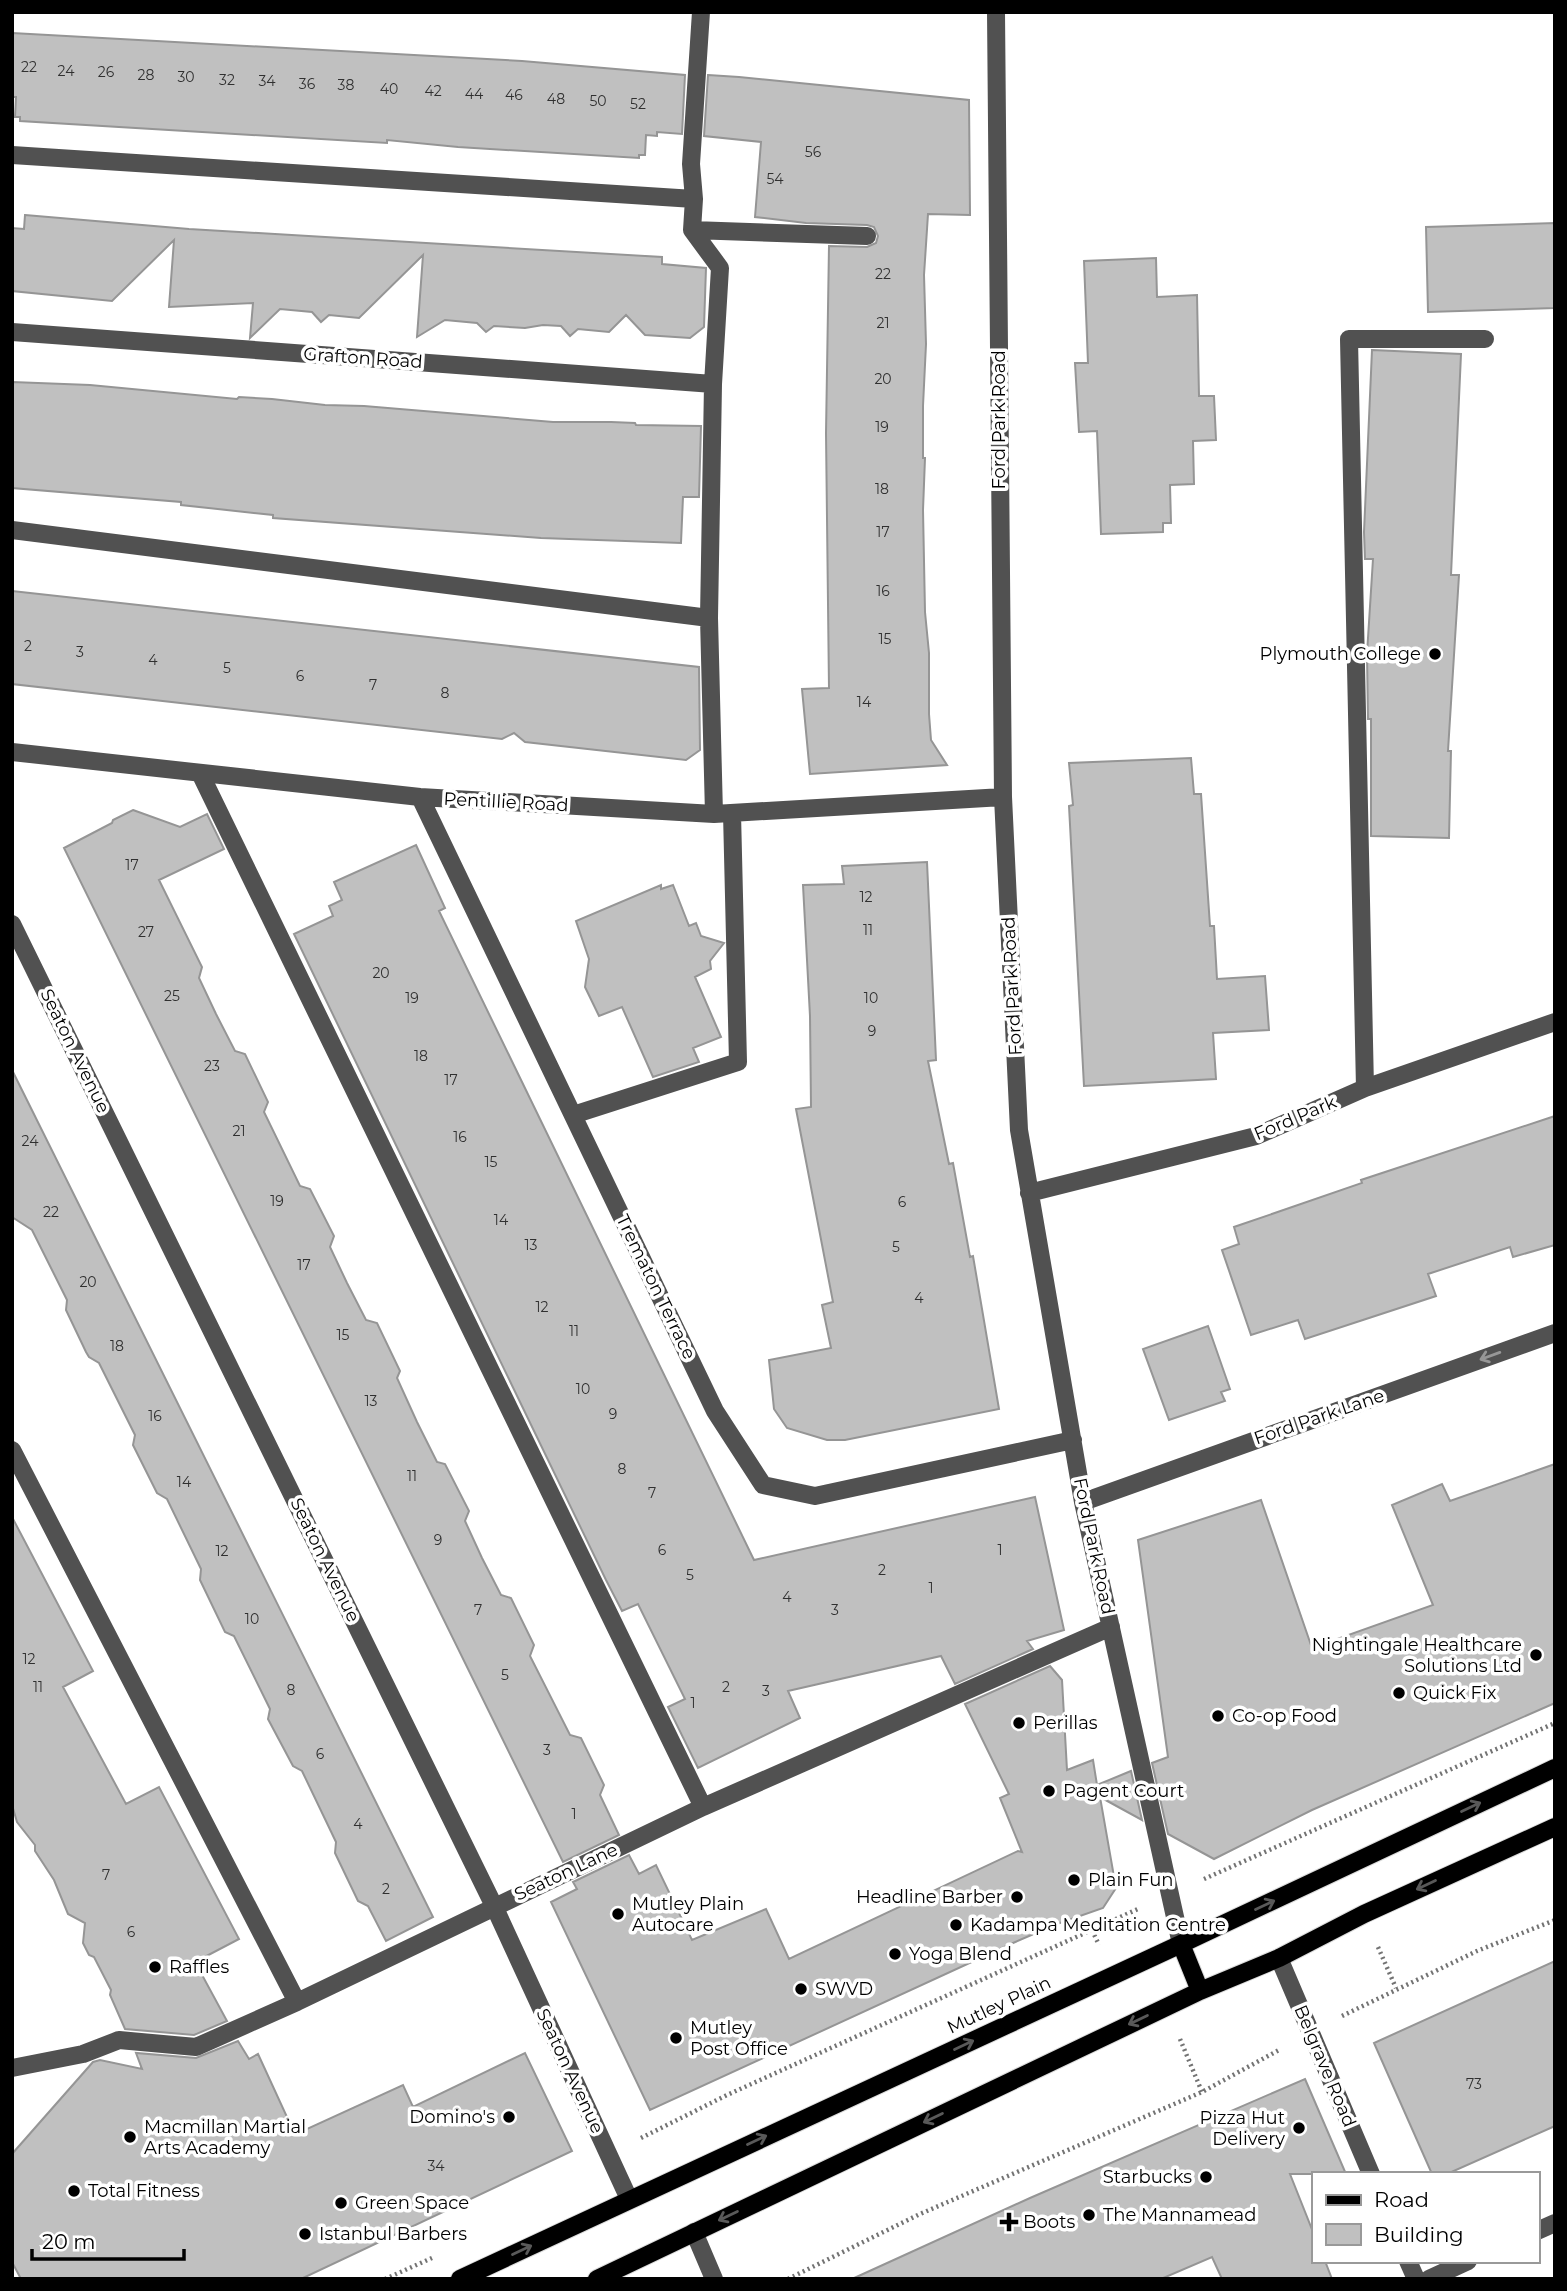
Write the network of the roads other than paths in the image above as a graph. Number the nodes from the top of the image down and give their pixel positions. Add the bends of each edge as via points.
1 (701, 12) edge
2 (996, 12) edge
3 (12, 155) edge
4 (694, 199) junction
5 (692, 230) junction
6 (867, 236) dead end
7 (12, 332) edge
8 (1485, 339) dead end
9 (713, 384) junction
10 (12, 530) edge
11 (709, 618) junction
12 (12, 751) edge
13 (200, 773) junction
14 (421, 797) junction
15 (1003, 797) junction
16 (723, 814) junction
17 (12, 924) edge
18 (1555, 1021) edge
19 (1365, 1088) junction
20 (573, 1115) junction
21 (1029, 1193) junction
22 (1555, 1333) edge
23 (1073, 1440) junction
24 (12, 1450) edge
25 (1083, 1502) junction
26 (1111, 1627) junction
27 (1555, 1768) edge
28 (703, 1807) junction
29 (1555, 1827) edge
30 (494, 1906) junction
31 (1181, 1944) junction
32 (1279, 1958) junction
33 (1200, 1991) junction
34 (297, 2002) junction
35 (12, 2068) edge
36 (1370, 2172) edge
37 (629, 2199) junction
38 (1555, 2223) edge
39 (1539, 2230) edge
40 (694, 2232) junction
41 (1409, 2263) edge
42 (1464, 2263) edge
43 (460, 2279) edge
44 (597, 2279) edge
45 (714, 2279) edge
46 (1416, 2279) edge
47 (1429, 2279) edge

1 - 4 street via 691,164
2 - 15 street, Ford Park Road
3 - 4 street
4 - 5 street
5 - 6 street
5 - 9 street via 720,268
7 - 9 street, Grafton Road
8 - 19 street via 1349,339
9 - 11 street
10 - 11 street
11 - 16 street
12 - 13 street, Pentillie Road
13 - 14 street, Pentillie Road
13 - 28 street
14 - 16 street, Pentillie Road
14 - 20 street, Trematon Terrace
15 - 16 street, Pentillie Road
15 - 21 street, Ford Park Road via 1019,1130
16 - 20 street via 738,1062
17 - 30 street, Seaton Avenue
18 - 19 street, Ford Park
19 - 21 street, Ford Park via 1256,1136
20 - 23 street, Trematon Terrace via 715,1411 763,1485 815,1496
21 - 23 street, Ford Park Road
22 -> 25 street, Ford Park Lane
23 - 25 street, Ford Park Road
24 - 34 street
25 - 26 street, Ford Park Road
26 - 28 street, Seaton Lane
26 - 31 street, Ford Park Road
31 -> 27 main road, Mutley Plain
28 - 30 street, Seaton Lane
29 -> 32 main road via 1363,1914
30 - 34 street, Seaton Lane
30 - 37 street, Seaton Avenue
31 - 33 main road
37 -> 31 main road, Mutley Plain
32 - 33 main road
32 - 36 street, Belgrave Road
33 -> 40 main road
34 - 35 street, Seaton Lane via 196,2047 119,2040 83,2054
43 -> 37 main road, Mutley Plain
38 - 39 street
40 - 44 main road
40 - 45 street
41 - 46 street
42 - 47 street

